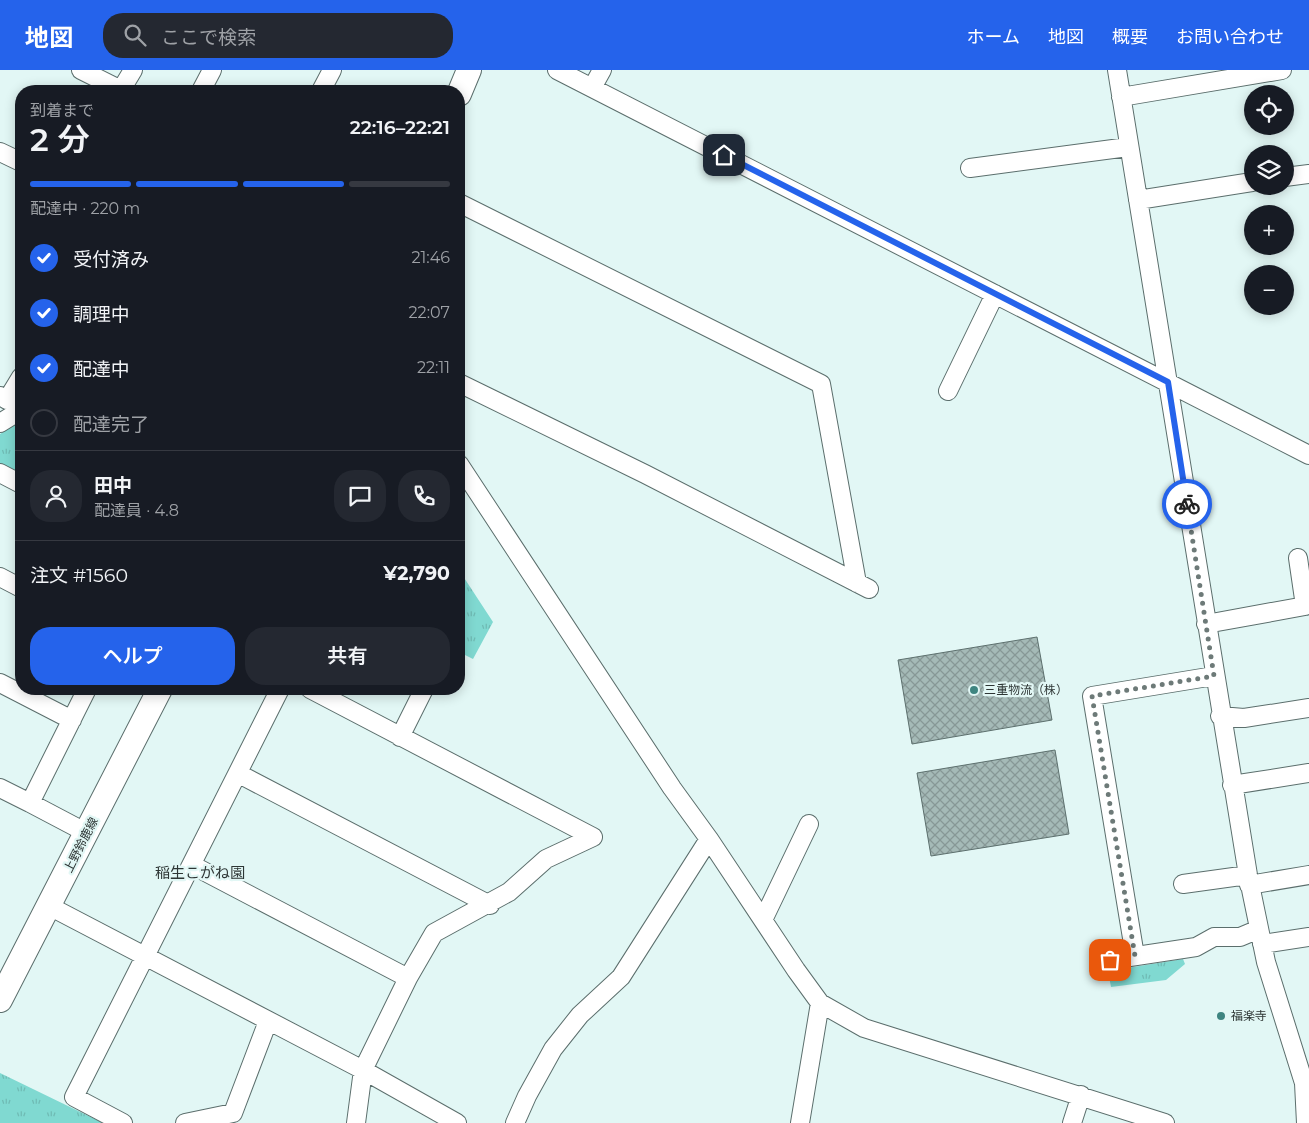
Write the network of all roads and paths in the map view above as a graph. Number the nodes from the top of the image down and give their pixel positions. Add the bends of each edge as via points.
1 (81, 70) edge
2 (133, 70) edge
3 (212, 70) edge
4 (332, 70) edge
5 (469, 70) edge
6 (557, 70) edge
7 (602, 70) edge
8 (1117, 70) edge
9 (1282, 70) edge
10 (111, 85) edge
11 (124, 85) edge
12 (204, 85) edge
13 (324, 85) edge
14 (463, 85) edge
15 (592, 88) junction
16 (1121, 97) junction
17 (1128, 147) junction
18 (0, 152) edge
19 (15, 159) edge
20 (970, 168) dead end
21 (1309, 174) edge
22 (1294, 176) edge
23 (1244, 183) edge
24 (1138, 200) junction
25 (465, 206) edge
26 (995, 294) junction
27 (1168, 382) junction
28 (465, 386) edge
29 (15, 387) edge
30 (948, 391) dead end
31 (0, 396) edge
32 (15, 414) edge
33 (0, 424) edge
34 (1309, 455) edge
35 (0, 473) edge
36 (465, 473) edge
37 (15, 481) edge
38 (1298, 558) dead end
39 (0, 577) edge
40 (15, 585) edge
41 (1206, 624) junction
42 (1214, 676) junction
43 (0, 683) edge
44 (15, 691) edge
45 (23, 695) edge
46 (84, 695) edge
47 (157, 695) edge
48 (277, 695) edge
49 (321, 695) edge
50 (421, 695) edge
51 (1309, 708) edge
52 (1220, 716) junction
53 (72, 720) junction
54 (400, 737) junction
55 (1309, 773) edge
56 (239, 774) junction
57 (1232, 785) junction
58 (0, 788) edge
59 (30, 803) junction
60 (809, 824) dead end
61 (87, 833) junction
62 (709, 839) junction
63 (192, 865) junction
64 (1309, 875) edge
65 (1248, 880) junction
66 (1183, 884) dead end
67 (490, 905) junction
68 (49, 906) junction
69 (763, 920) junction
70 (1260, 937) junction
71 (1309, 937) edge
72 (1135, 956) junction
73 (146, 957) junction
74 (1110, 960) dead end
75 (408, 978) junction
76 (0, 1000) edge
77 (820, 1003) junction
78 (268, 1021) junction
79 (1302, 1047) edge
80 (363, 1070) junction
81 (1081, 1095) junction
82 (123, 1123) edge
83 (185, 1123) edge
84 (356, 1123) edge
85 (457, 1123) edge
86 (515, 1123) edge
87 (800, 1123) edge
88 (1072, 1123) edge
89 (1165, 1123) edge
90 (1306, 1123) edge

1 - 10 street
2 - 11 street
3 - 12 street
4 - 13 street
5 - 14 main road
6 - 15 street
7 - 15 street
8 - 16 street
9 - 16 street
15 - 26 street
16 - 17 street
17 - 20 street
17 - 24 street
18 - 19 street
21 - 22 street
23 - 24 street
24 - 27 street
25 - 28 street via 822,384 863,586
26 - 27 street
26 - 30 street
27 - 34 street
27 - 41 street
29 - 31 street via 7,400
32 - 33 street
35 - 37 street
36 - 62 street
38 - 41 street via 1305,606
39 - 40 street
41 - 42 street
42 - 52 street
42 - 72 street via 1092,696
43 - 44 street
45 - 53 street
46 - 53 street
47 - 61 main road, 上野鈴鹿線
48 - 56 street
49 - 54 street
50 - 54 street
51 - 52 street via 1244,718
52 - 57 street
53 - 59 street
54 - 67 street via 593,836 546,859
55 - 57 street
56 - 63 street
56 - 67 street
57 - 65 street
58 - 59 street
59 - 61 street
60 - 69 street
61 - 68 main road, 上野鈴鹿線
62 - 69 street
62 - 86 street via 621,977 580,1015 553,1049
63 - 73 street
63 - 75 street
64 - 65 street
65 - 66 street
65 - 70 street
67 - 75 street via 434,933
68 - 73 street
68 - 76 main road, 上野鈴鹿線
69 - 77 street
70 - 71 street
70 - 72 street via 1214,937 1196,947
70 - 79 street
72 - 74 street
73 - 78 street
73 - 82 street via 74,1097
75 - 80 street
77 - 81 street via 864,1028
77 - 87 street
78 - 80 street
78 - 83 street via 233,1113
79 - 90 street
80 - 84 street
80 - 85 street
81 - 88 street
81 - 89 street

